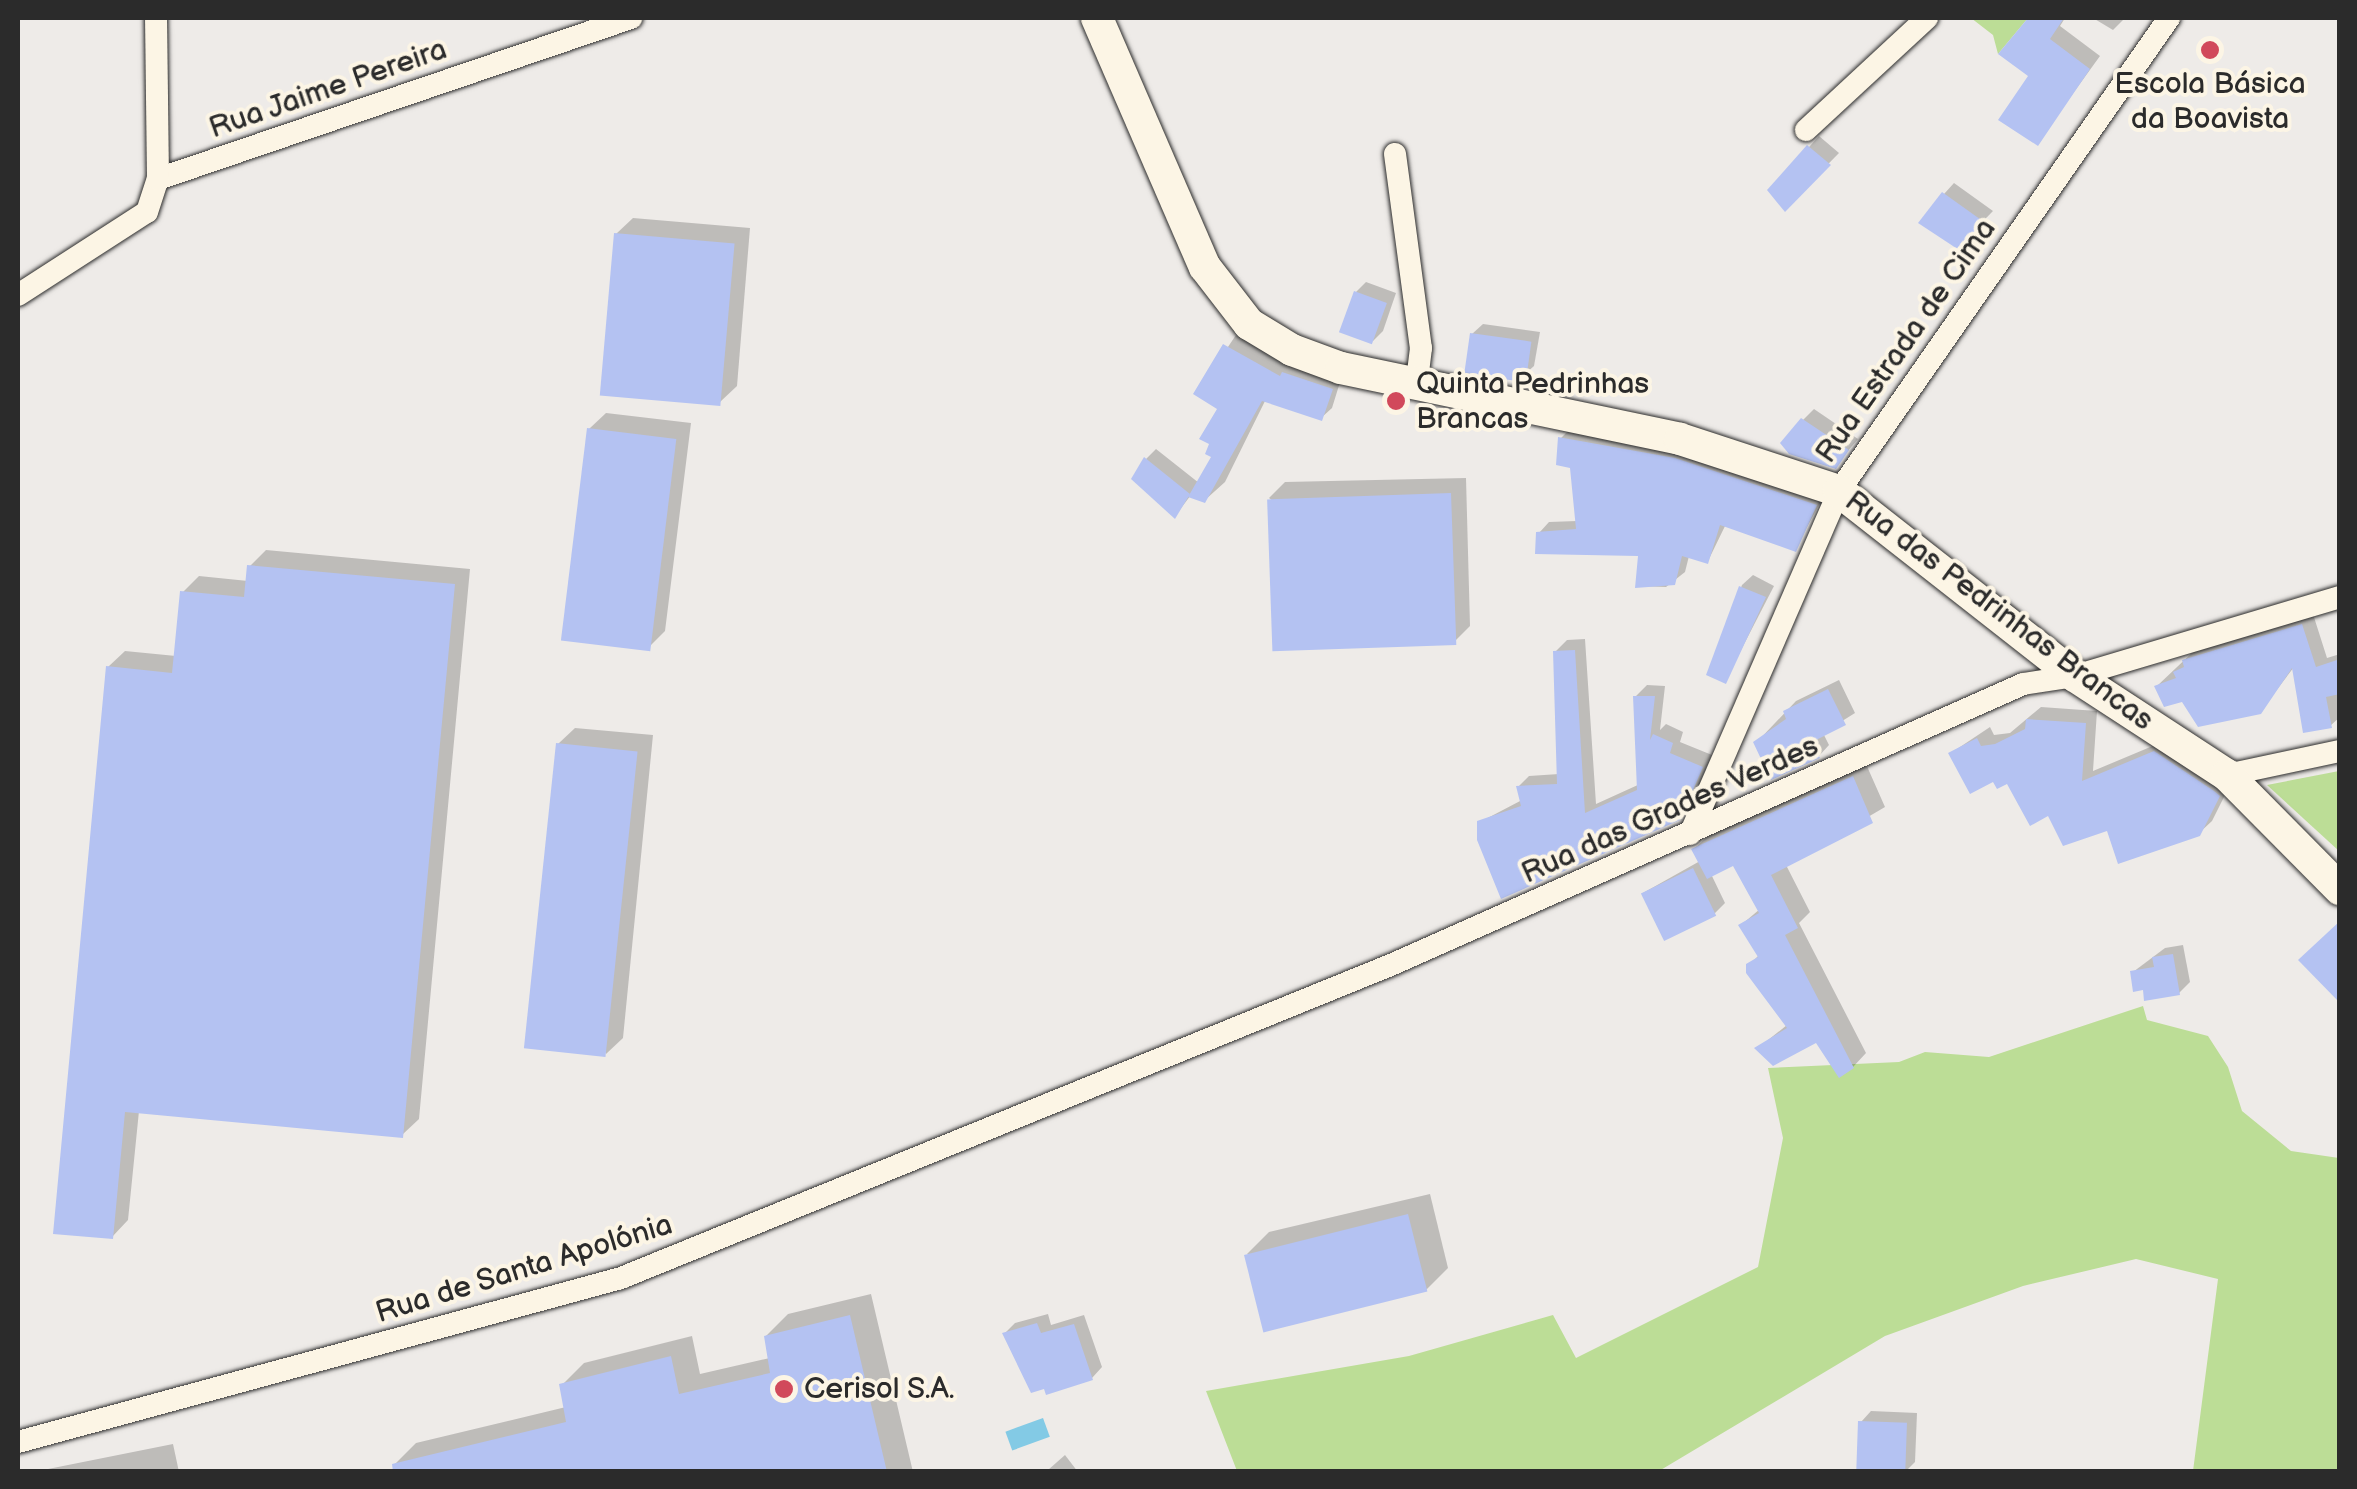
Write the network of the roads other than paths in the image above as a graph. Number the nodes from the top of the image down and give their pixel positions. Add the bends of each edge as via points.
1 (156, 18) edge
2 (632, 18) edge
3 (1097, 18) edge
4 (1927, 18) edge
5 (2169, 18) edge
6 (1806, 130) dead end
7 (1395, 154) dead end
8 (158, 178) junction
9 (18, 295) edge
10 (1416, 387) junction
11 (1839, 491) junction
12 (2340, 597) edge
13 (2075, 676) junction
14 (2340, 752) edge
15 (2227, 774) junction
16 (1690, 834) junction
17 (2340, 889) edge
18 (1034, 1113) joint
19 (18, 1442) edge

1 - 8 street
2 - 8 street, Rua Jaime Pereira
3 - 10 street, Rua das Pedrinhas Brancas via 1222,295 1250,324 1292,350
4 - 6 street
5 - 11 street, Rua Estrada de Cima
7 - 10 street via 1422,348
8 - 9 street via 147,212 90,255
10 - 11 street, Rua das Pedrinhas Brancas via 1680,439
11 - 13 street, Rua das Pedrinhas Brancas
11 - 16 street, Rua Estrada de Cima
12 - 13 street, Rua das Grades Verdes
13 - 15 street, Rua das Pedrinhas Brancas
13 - 16 street, Rua das Grades Verdes via 2023,684
14 - 15 street
15 - 17 street, Rua das Pedrinhas Brancas
16 - 18 street, Rua das Grades Verdes
18 - 19 street, Rua de Santa Apolónia via 621,1278

